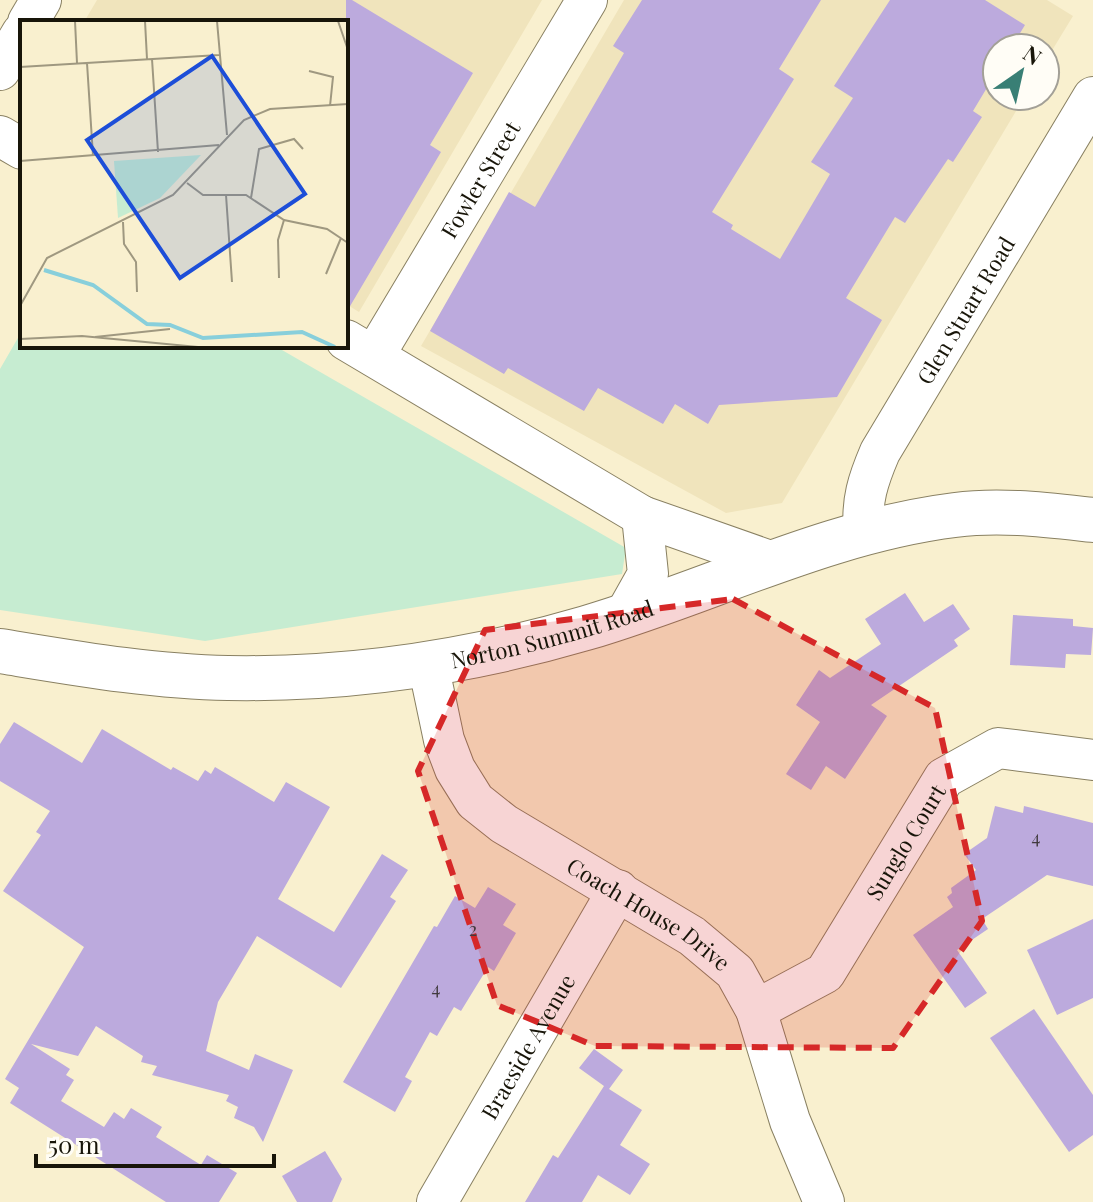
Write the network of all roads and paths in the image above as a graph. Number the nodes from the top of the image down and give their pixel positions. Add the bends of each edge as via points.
1 (41, 0) edge
2 (587, 0) edge
3 (29, 20) edge
4 (20, 36) edge
5 (0, 70) edge
6 (1093, 97) edge
7 (0, 136) edge
8 (20, 148) edge
9 (360, 348) edge
10 (642, 516) junction
11 (1093, 520) edge
12 (864, 532) junction
13 (773, 562) junction
14 (625, 615) junction
15 (0, 651) edge
16 (428, 664) junction
17 (1093, 760) edge
18 (618, 890) junction
19 (756, 1010) junction
20 (437, 1202) edge
21 (824, 1202) edge

1 - 3 street
2 - 9 street, Fowler Street
4 - 5 street
6 - 12 street, Glen Stuart Road via 880,452 866,485
7 - 8 street
9 - 10 street
10 - 13 street
10 - 14 street via 648,574
11 - 12 main road, Norton Summit Road via 1024,512 956,515
12 - 13 main road, Norton Summit Road
13 - 14 main road, Norton Summit Road
14 - 16 main road, Norton Summit Road
15 - 16 main road, Norton Summit Road via 225,678
16 - 18 street, Coach House Drive via 444,740 475,801 504,824
17 - 19 street, Sunglo Court via 998,748 944,778 825,973
18 - 19 street, Coach House Drive via 692,936 735,972
18 - 20 street, Braeside Avenue
19 - 21 street, Coach House Drive via 790,1121

